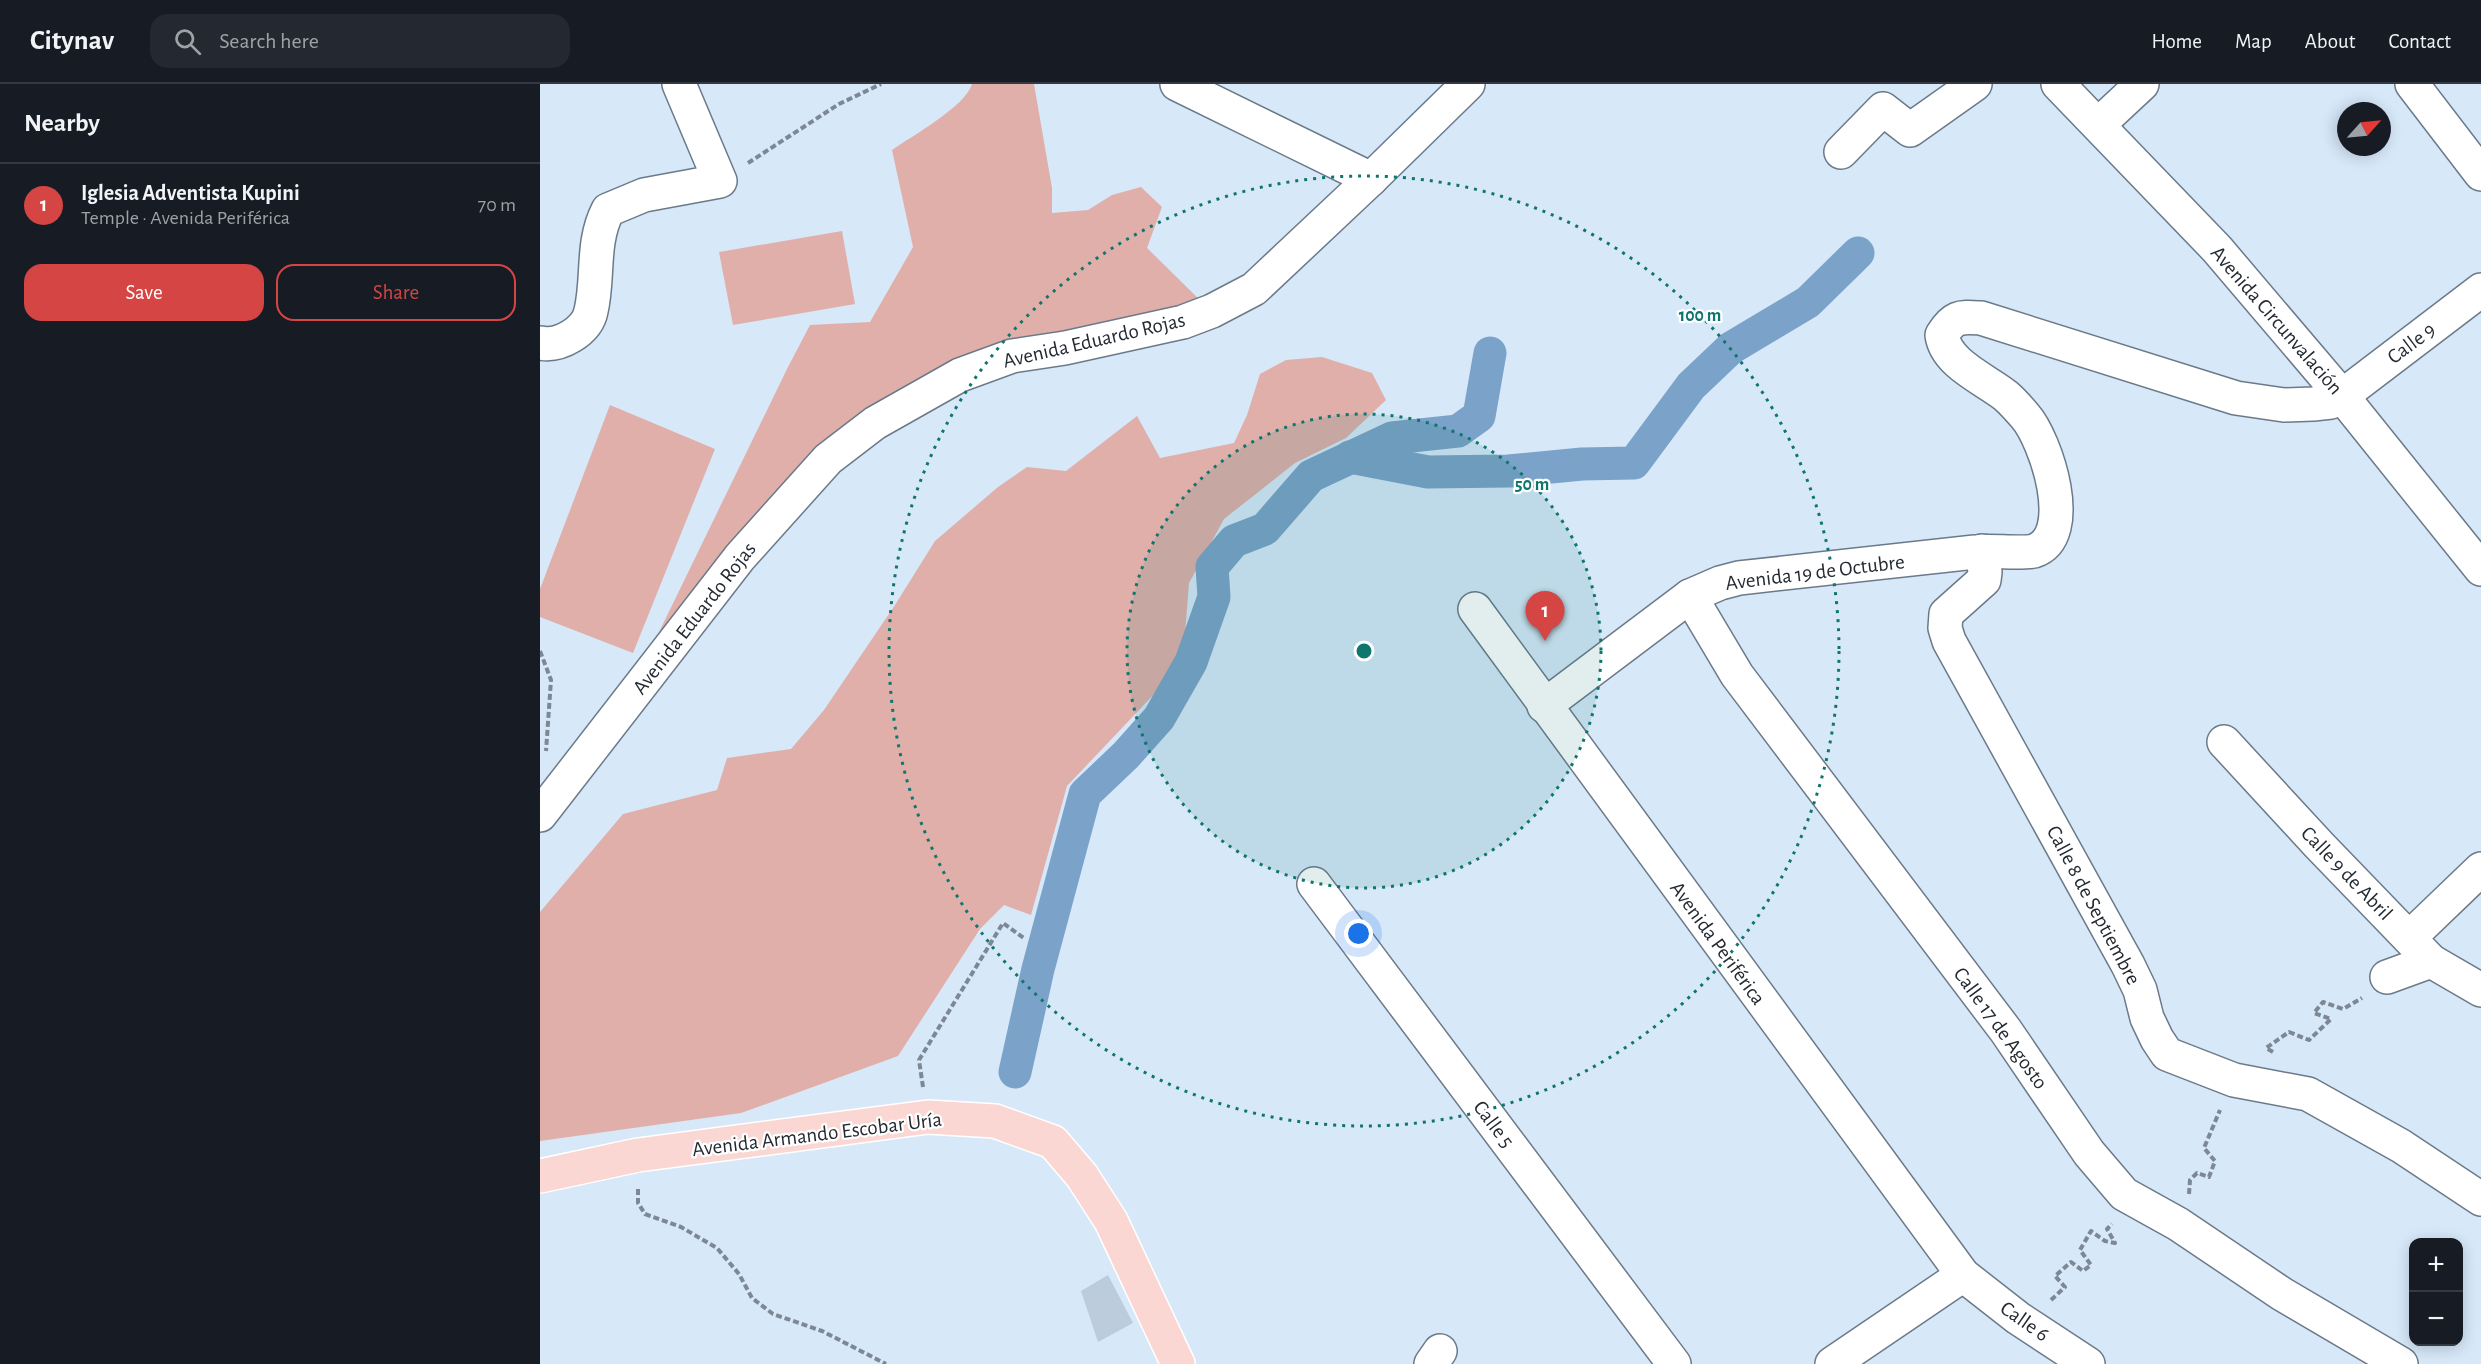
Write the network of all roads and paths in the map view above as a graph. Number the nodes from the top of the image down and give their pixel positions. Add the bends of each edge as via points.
1 (679, 84) edge
2 (881, 84) edge
3 (1177, 84) edge
4 (1468, 84) edge
5 (1975, 84) edge
6 (2058, 84) edge
7 (2142, 84) edge
8 (2412, 84) edge
9 (2098, 124) junction
10 (1841, 152) dead end
11 (2481, 174) edge
12 (1371, 179) junction
13 (720, 181) junction
14 (2481, 290) edge
15 (540, 343) edge
16 (2342, 396) junction
17 (1982, 551) junction
18 (2481, 569) edge
19 (1690, 596) junction
20 (1475, 609) dead end
21 (540, 651) edge
22 (1544, 706) junction
23 (2224, 742) dead end
24 (546, 752) dead end
25 (540, 815) edge
26 (2481, 869) edge
27 (1314, 884) dead end
28 (2409, 938) junction
29 (1024, 939) dead end
30 (2431, 961) junction
31 (2387, 977) joint
32 (2481, 990) edge
33 (2281, 1059) dead end
34 (928, 1117) junction
35 (638, 1155) junction
36 (540, 1176) edge
37 (2481, 1199) edge
38 (1963, 1275) junction
39 (886, 1364) edge
40 (1178, 1364) edge
41 (1674, 1364) edge
42 (1832, 1364) edge
43 (2088, 1364) edge
44 (2401, 1364) edge

1 - 13 street
2 - 13 path via 839,104
3 - 12 street
4 - 12 street, Avenida Eduardo Rojas
5 - 10 street via 1910,130 1883,109
6 - 9 street, Avenida Circunvalación
7 - 9 street
8 - 11 street
9 - 16 street, Avenida Circunvalación via 2217,249
12 - 25 street, Avenida Eduardo Rojas via 1254,289 1212,311 1145,331 1012,356 960,375 875,423 828,459 740,557
13 - 15 street via 644,195 608,210 600,224 587,323 565,340
14 - 16 street, Calle 9
16 - 17 street, Avenida 19 de Octubre via 2331,402 2284,405 2236,398 1981,318 1961,317 1950,322 1942,335 1943,345 1953,357 2007,397 2029,421 2048,458 2054,489 2055,527 2051,539 2034,551
16 - 18 street, Avenida Circunvalación
17 - 19 street, Avenida 19 de Octubre via 1739,578
17 - 37 street, Calle 8 de Septiembre via 1984,580 1946,614 1949,641 2128,965 2147,1018 2167,1054 2234,1080 2308,1094 2401,1146
19 - 22 street, Avenida 19 de Octubre
19 - 44 street, Calle 17 de Agosto via 1737,675 2006,1031 2089,1154 2124,1194
20 - 22 street, Avenida Periférica
21 - 24 path via 551,680
22 - 38 street, Avenida Periférica
23 - 28 street, Calle 9 de Abril
26 - 28 street
27 - 41 street, Calle 5
28 - 30 street, Calle 9 de Abril
29 - 34 path via 1003,923 919,1060
30 - 31 street
30 - 32 street, Calle 9 de Abril
31 - 33 path via 2371,978 2354,988 2362,998 2343,1009 2323,1002 2314,1013 2331,1018 2309,1040 2289,1032 2266,1048
34 - 35 main road, Avenida Armando Escobar Uría
34 - 40 main road, Avenida Armando Escobar Uría via 995,1121 1053,1142 1082,1176 1111,1221
35 - 36 main road, Avenida Armando Escobar Uría
35 - 39 path via 638,1203 645,1214 681,1227 717,1248 752,1298 772,1314 822,1330
38 - 42 street
38 - 43 street, Calle 6 via 2018,1318

